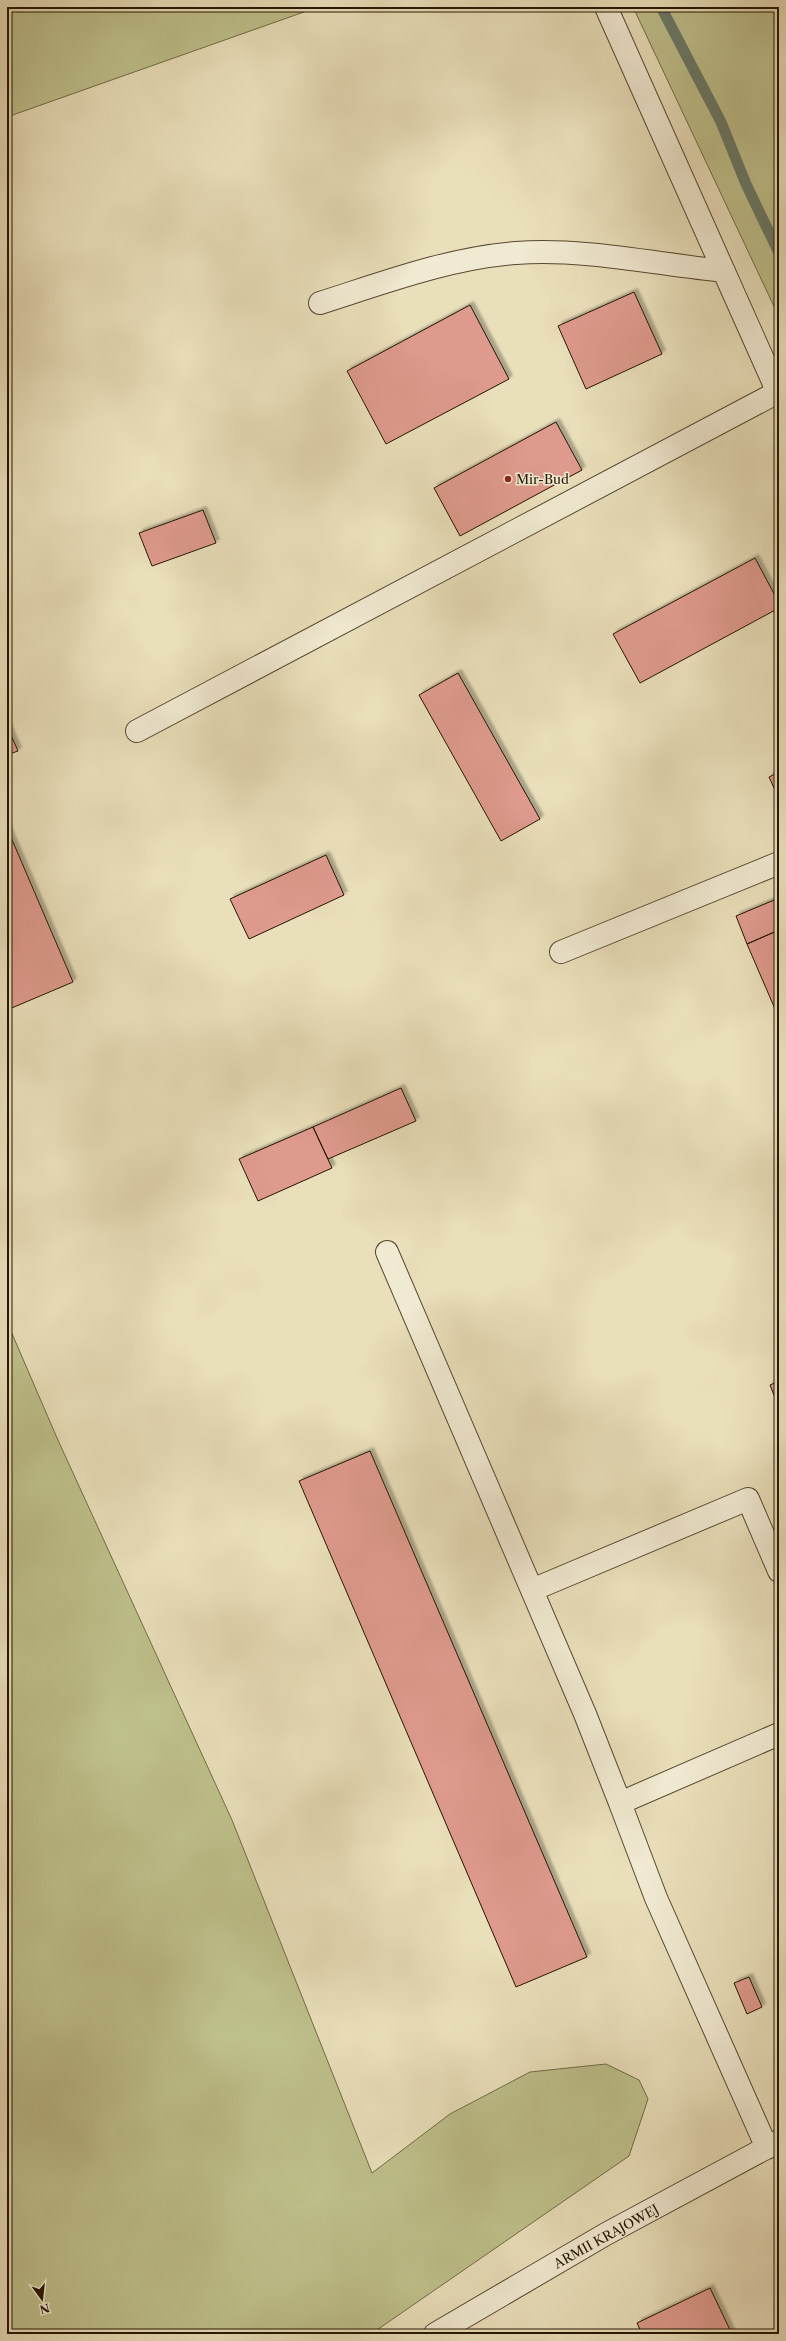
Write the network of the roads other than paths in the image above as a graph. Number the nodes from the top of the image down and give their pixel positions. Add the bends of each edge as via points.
1 (606, 7) edge
2 (724, 271) junction
3 (320, 303) dead end
4 (778, 394) edge
5 (137, 731) dead end
6 (779, 863) edge
7 (561, 952) dead end
8 (387, 1252) dead end
9 (779, 1572) edge
10 (532, 1590) junction
11 (779, 1734) edge
12 (620, 1803) junction
13 (773, 2144) edge
14 (435, 2334) edge

1 - 2 street
2 - 3 street via 570,253 515,253 458,263 388,281
2 - 4 street
4 - 5 street
6 - 7 street
8 - 10 street
9 - 10 street via 748,1499
10 - 12 street
11 - 12 street
12 - 13 street via 656,1898
13 - 14 street, ARMII KRAJOWEJ via 606,2234

